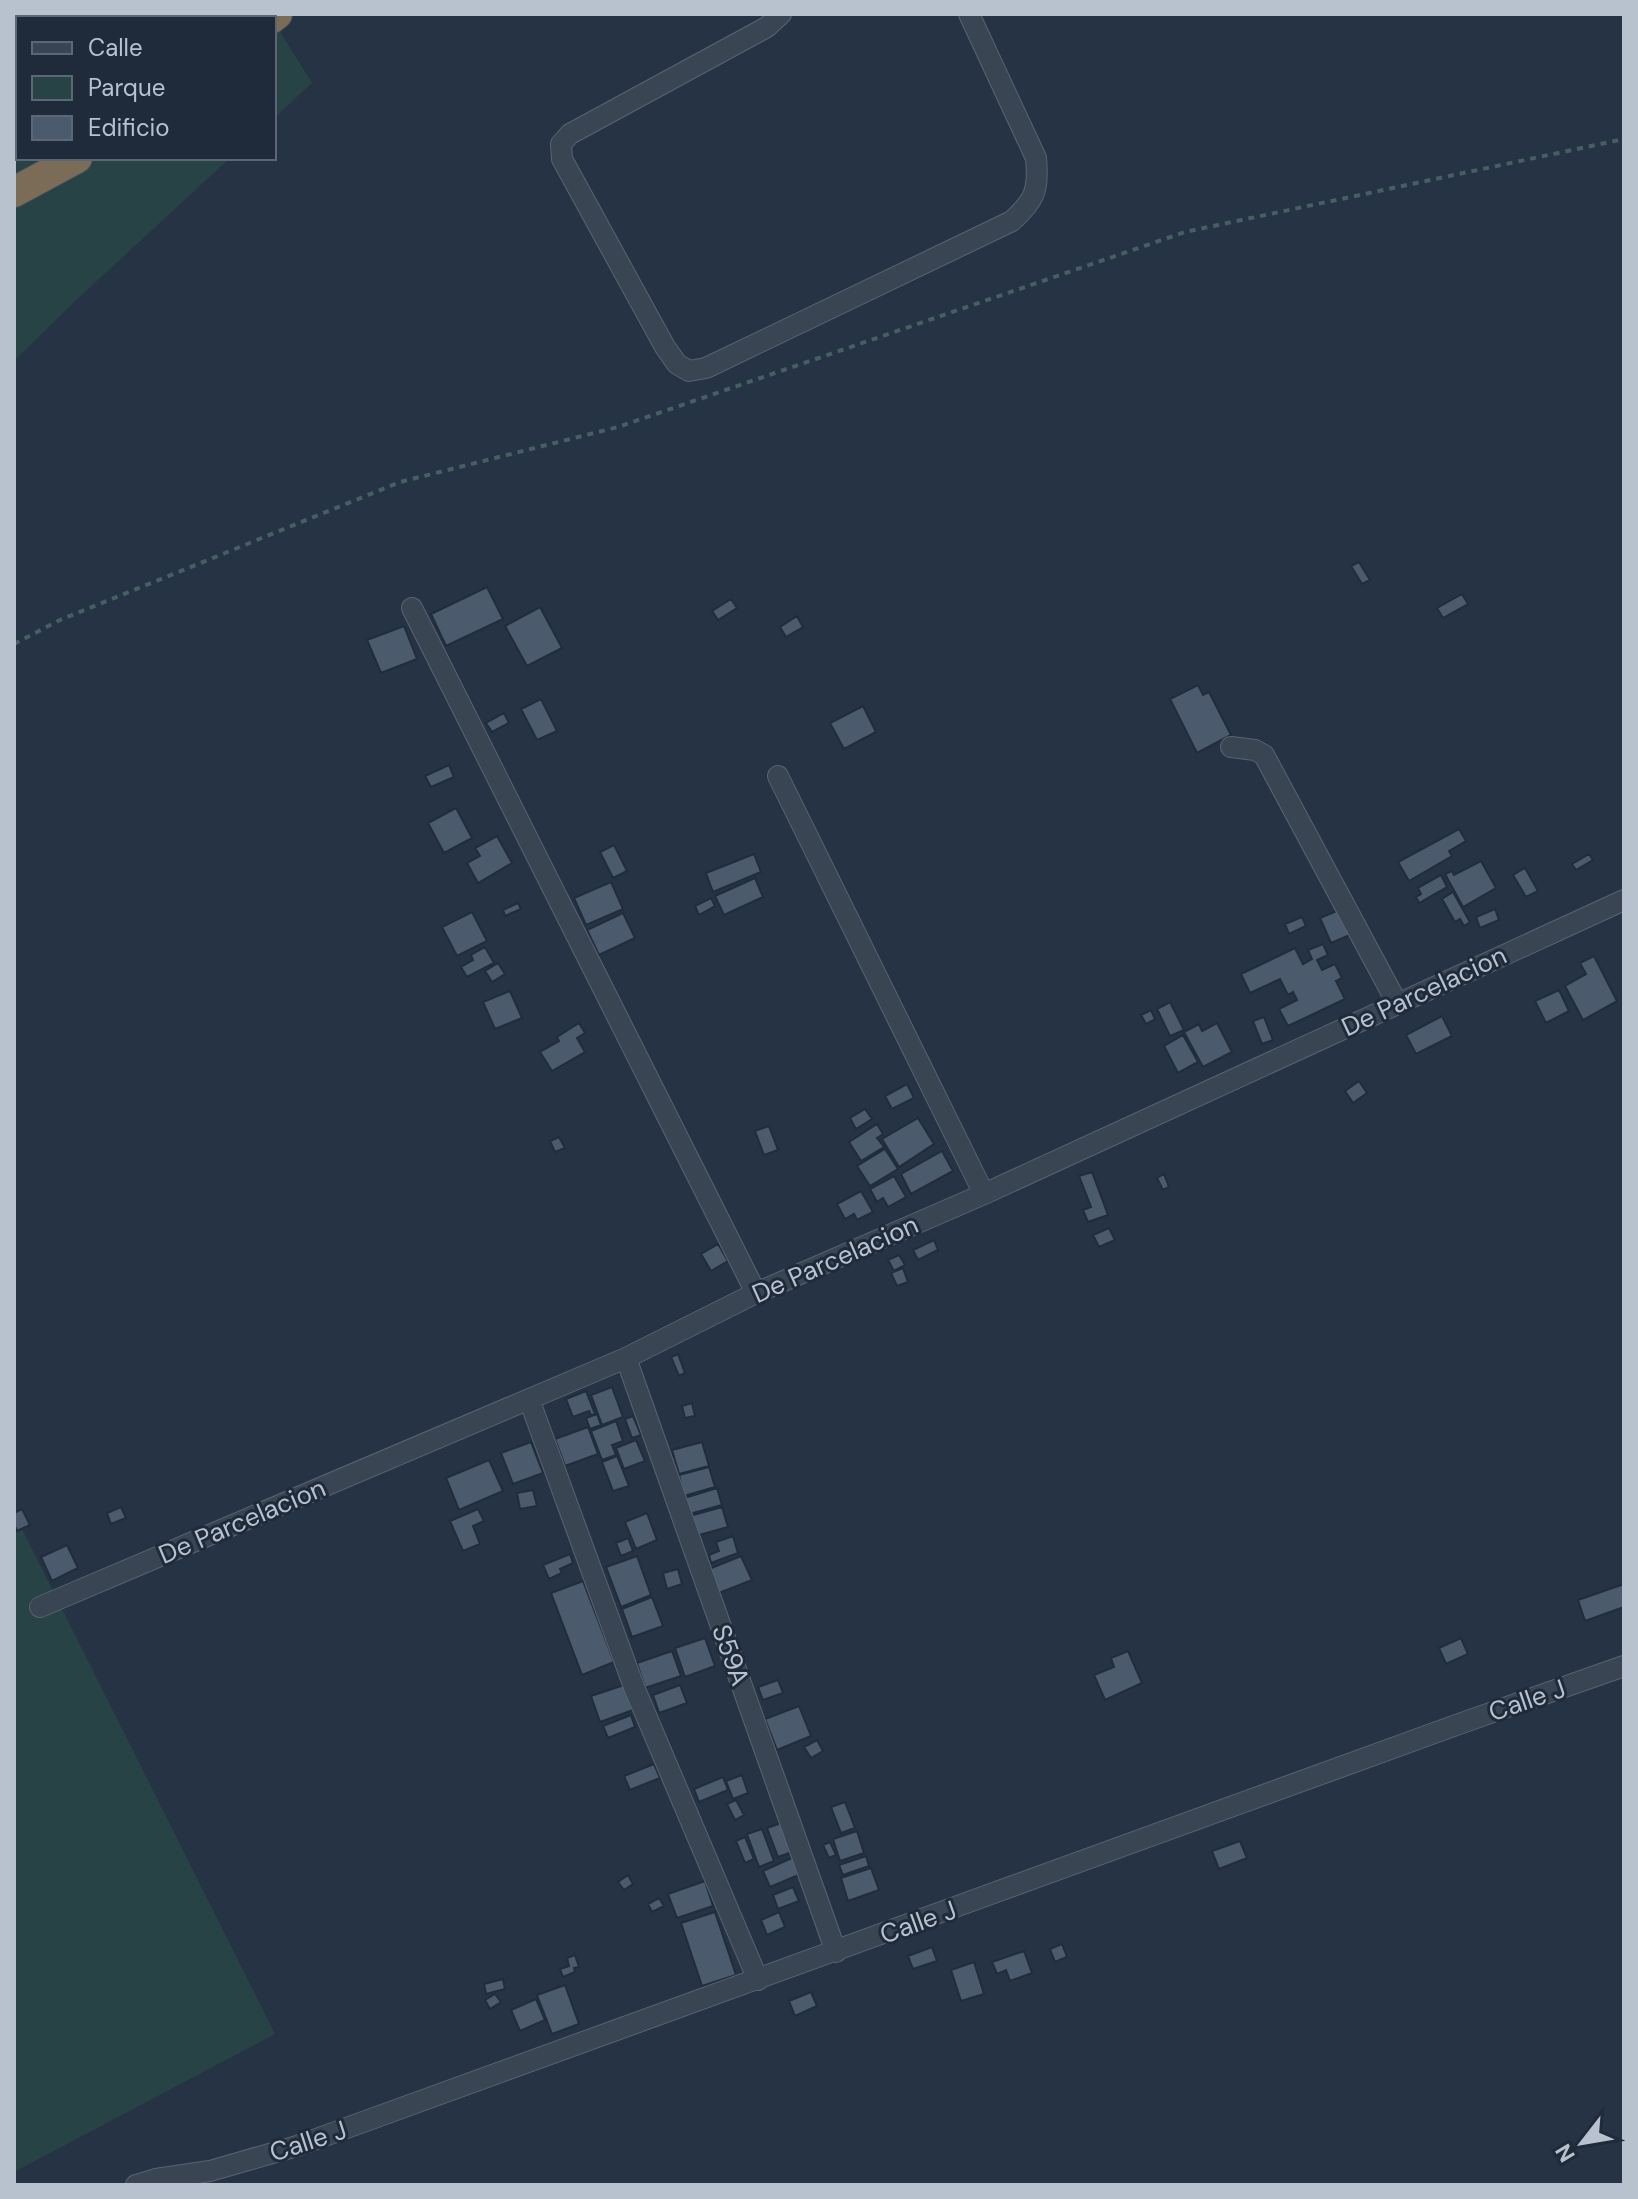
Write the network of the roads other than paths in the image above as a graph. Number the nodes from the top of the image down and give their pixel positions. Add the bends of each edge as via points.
1 (781, 14) edge
2 (969, 14) edge
3 (73, 160) edge
4 (14, 192) edge
5 (412, 608) dead end
6 (1231, 747) dead end
7 (778, 776) dead end
8 (1624, 900) edge
9 (1397, 1003) junction
10 (984, 1194) junction
11 (756, 1293) junction
12 (626, 1358) junction
13 (529, 1399) junction
14 (40, 1607) dead end
15 (1624, 1666) edge
16 (836, 1952) junction
17 (758, 1980) junction
18 (212, 2178) edge
19 (136, 2185) edge

1 - 2 street via 767,27 570,134 561,144 562,159 665,347 689,371 706,368 998,228 1030,203 1038,181 1036,158
3 - 4 highway
5 - 11 street
6 - 9 street via 1264,755
7 - 10 street
8 - 9 street, De Parcelacion
9 - 10 street, De Parcelacion
10 - 11 street, De Parcelacion
11 - 12 street, De Parcelacion
12 - 13 street, De Parcelacion
12 - 16 street, S59A
13 - 14 street, De Parcelacion
13 - 17 street via 634,1687
15 - 16 street, Calle J
16 - 17 street, Calle J
17 - 18 street, Calle J
18 - 19 street, Calle J via 156,2179

